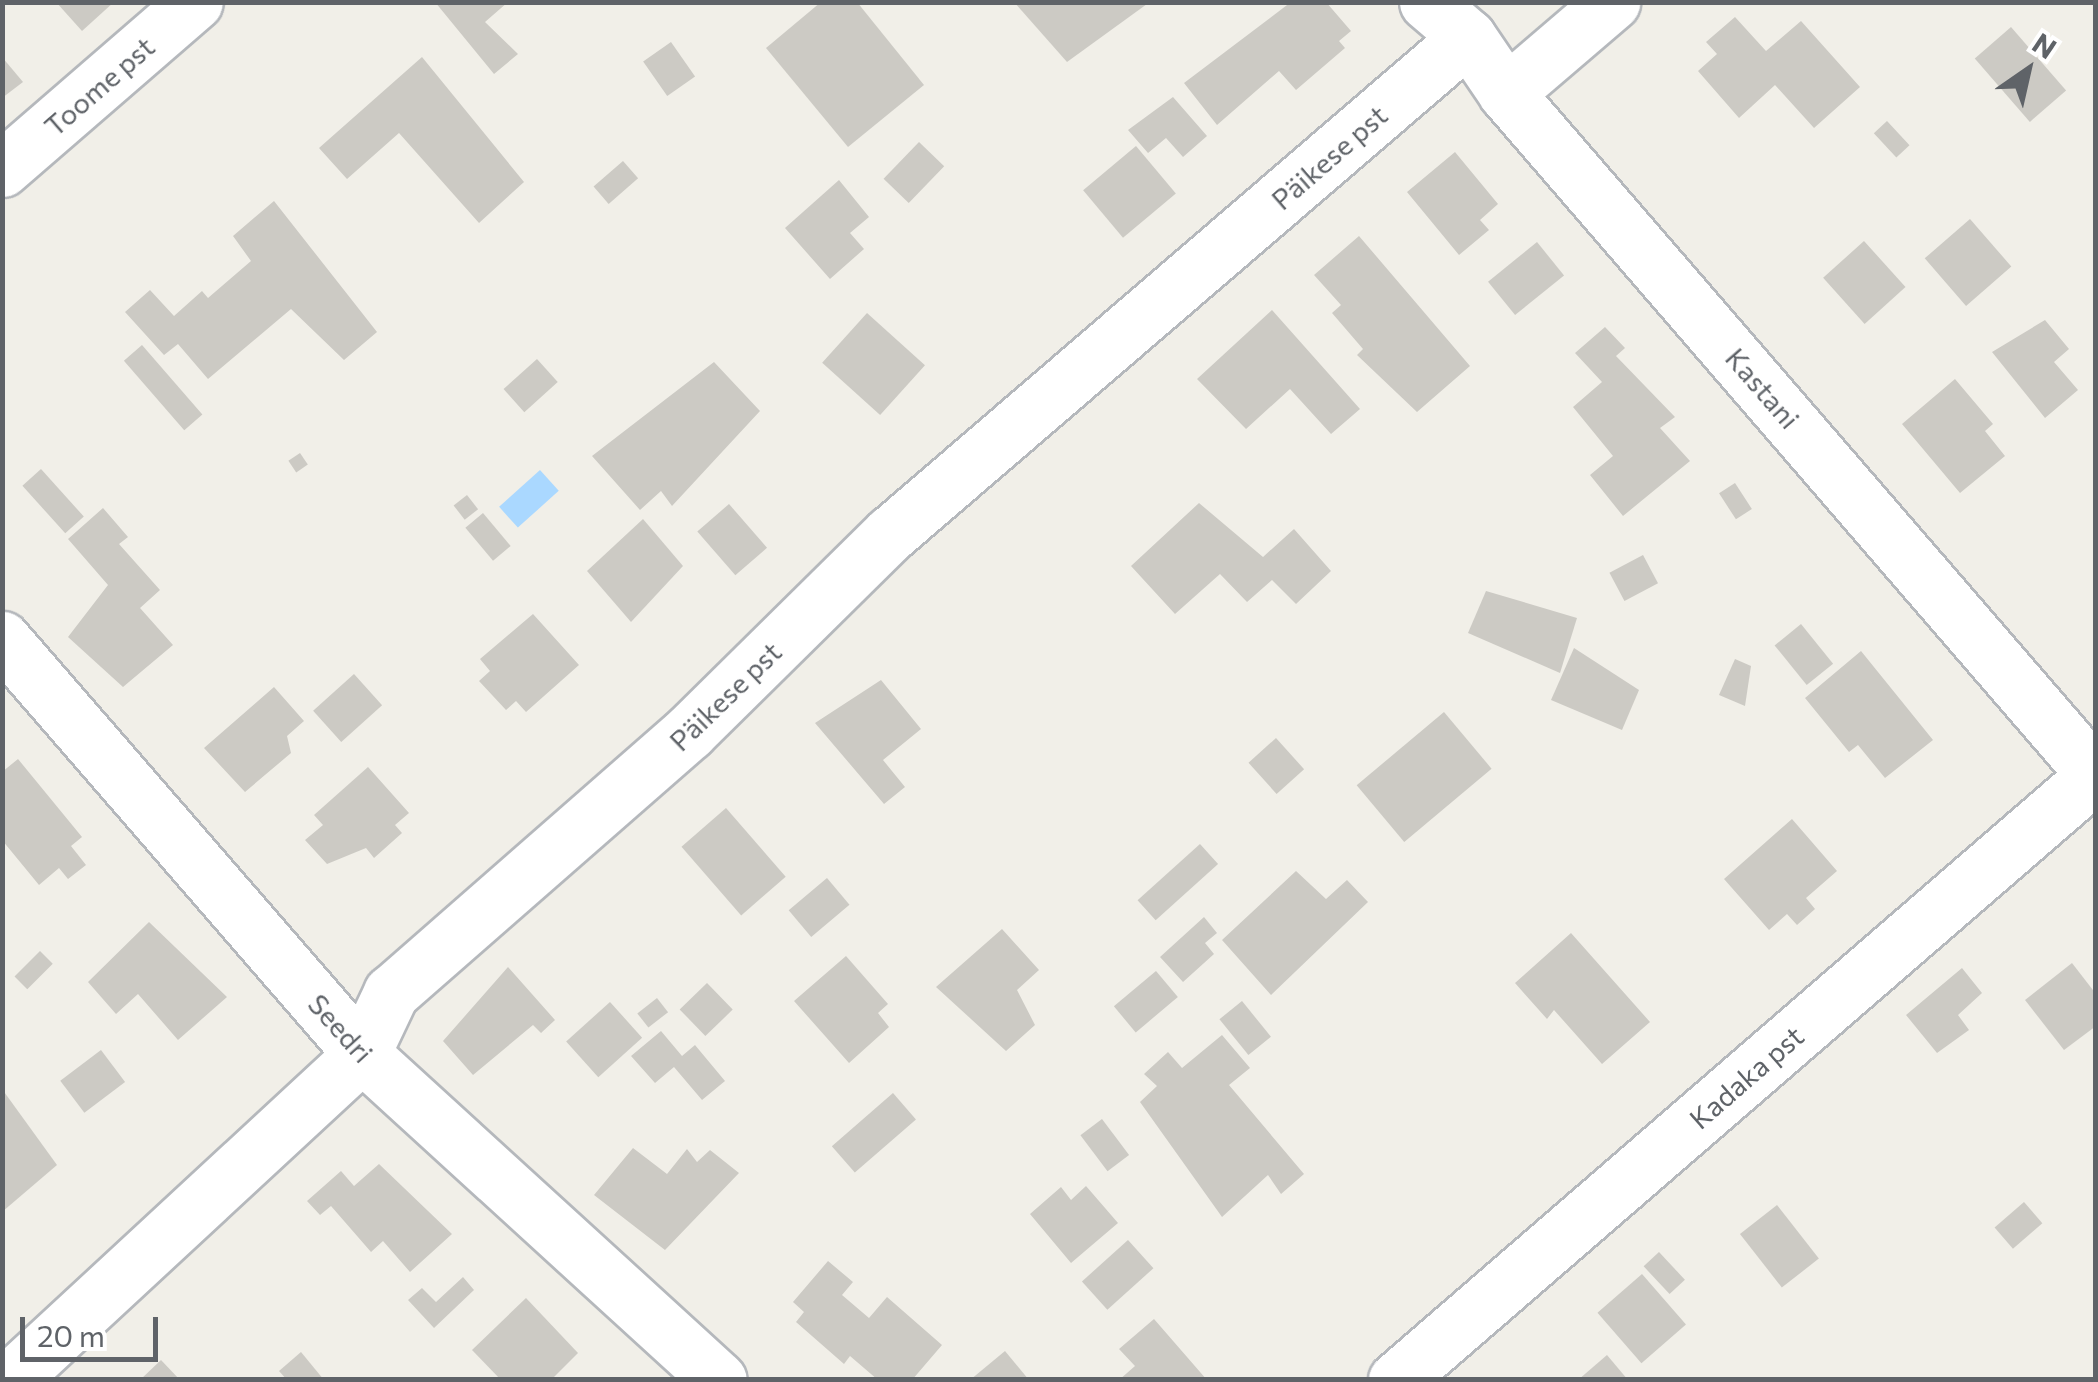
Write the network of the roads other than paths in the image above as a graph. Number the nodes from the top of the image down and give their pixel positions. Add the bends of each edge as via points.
1 (195, 2) edge
2 (1427, 2) edge
3 (1612, 2) edge
4 (1468, 37) junction
5 (1506, 93) junction
6 (2, 169) edge
7 (2, 639) edge
8 (2095, 775) edge
9 (362, 1054) junction
10 (691, 1371) edge
11 (10, 1380) edge
12 (1396, 1380) edge

1 - 6 street, Toome pst
2 - 4 street, Kastani
3 - 5 street
4 - 5 street, Kastani
4 - 9 street, Päikese pst via 890,534 689,732 391,993
5 - 8 street, Kastani
7 - 9 street, Seedri
8 - 12 street, Kadaka pst
9 - 10 street, Seedri
9 - 11 street, Päikese pst

